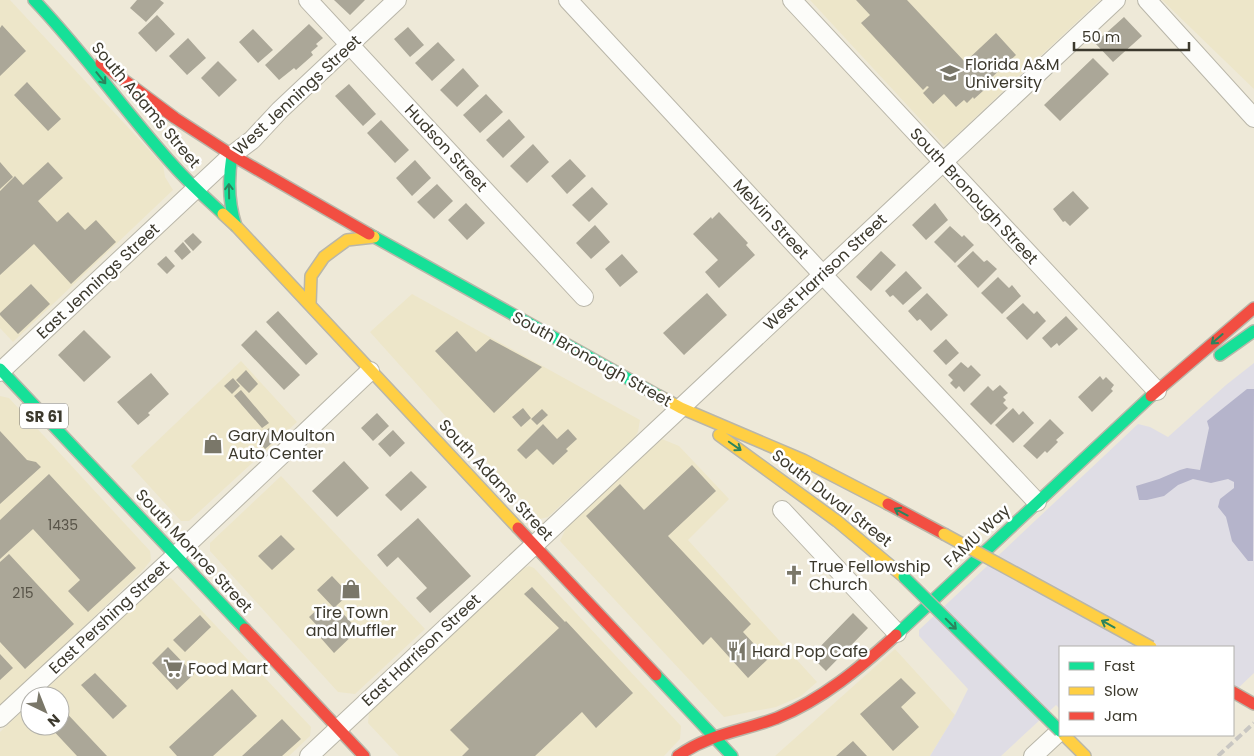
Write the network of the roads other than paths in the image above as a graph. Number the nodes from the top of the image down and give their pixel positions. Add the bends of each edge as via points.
1 (34, 0) edge
2 (308, 0) edge
3 (398, 0) edge
4 (568, 0) edge
5 (792, 0) edge
6 (1116, 0) edge
7 (1147, 0) edge
8 (59, 26) junction
9 (350, 45) junction
10 (1254, 118) edge
11 (232, 155) junction
12 (942, 162) junction
13 (196, 189) junction
14 (236, 226) junction
15 (374, 237) junction
16 (822, 275) junction
17 (584, 297) dead end
18 (310, 305) junction
19 (1254, 308) edge
20 (1254, 331) edge
21 (0, 371) edge
22 (370, 371) junction
23 (1158, 392) junction
24 (681, 408) junction
25 (1037, 502) junction
26 (782, 510) dead end
27 (534, 545) junction
28 (175, 556) junction
29 (897, 633) junction
30 (1149, 646) edge
31 (1234, 693) edge
32 (1254, 704) edge
33 (0, 718) edge
34 (338, 729) junction
35 (1059, 730) edge
36 (1059, 732) edge
37 (714, 736) junction
38 (1065, 736) edge
39 (309, 756) edge
40 (364, 756) edge
41 (678, 756) edge
42 (732, 756) edge
43 (1033, 756) edge
44 (1085, 756) edge

1 - 8 main road, South Adams Street
2 - 9 street, Hudson Street
3 - 9 street, West Jennings Street
4 - 16 street, Melvin Street
5 - 12 street, South Bronough Street
6 - 12 street, West Harrison Street
7 - 10 street
8 - 11 main road, South Bronough Street via 136,90
8 -> 13 main road, South Adams Street via 128,112
9 - 11 street, West Jennings Street via 252,140
9 - 17 street, Hudson Street
11 - 13 street, West Jennings Street
14 -> 11 main road, South Adams Street via 228,197
11 - 15 main road, South Bronough Street
12 - 16 street, West Harrison Street
12 - 23 street, South Bronough Street
13 - 14 main road, South Adams Street
13 - 21 street, East Jennings Street
14 - 18 main road, South Adams Street
15 - 18 main road via 347,240 324,257 312,276
15 - 24 main road, South Bronough Street
16 - 24 street, West Harrison Street
16 - 25 street, Melvin Street
18 - 22 main road, South Adams Street
19 -> 23 main road, FAMU Way
20 - 23 main road, FAMU Way
21 - 28 main road, South Monroe Street / SR 61
22 - 27 main road, South Adams Street
22 - 28 street, East Pershing Street
23 - 25 main road, FAMU Way
24 - 27 street, West Harrison Street
30 -> 24 main road, South Bronough Street, bridge via 803,460
24 -> 35 main road, South Duval Street, bridge via 822,508 904,577
25 - 29 main road, FAMU Way
26 - 29 street
27 - 34 street, East Harrison Street
27 - 37 main road, South Adams Street
28 - 33 street, East Pershing Street
28 - 34 main road, South Monroe Street / SR 61
29 - 37 main road, FAMU Way via 845,679 814,701 777,718
31 - 32 main road
34 - 39 street, East Harrison Street
34 - 40 main road, South Monroe Street / SR 61
36 - 43 street
37 - 41 main road, FAMU Way via 692,745
37 - 42 main road, South Adams Street
38 - 44 main road

